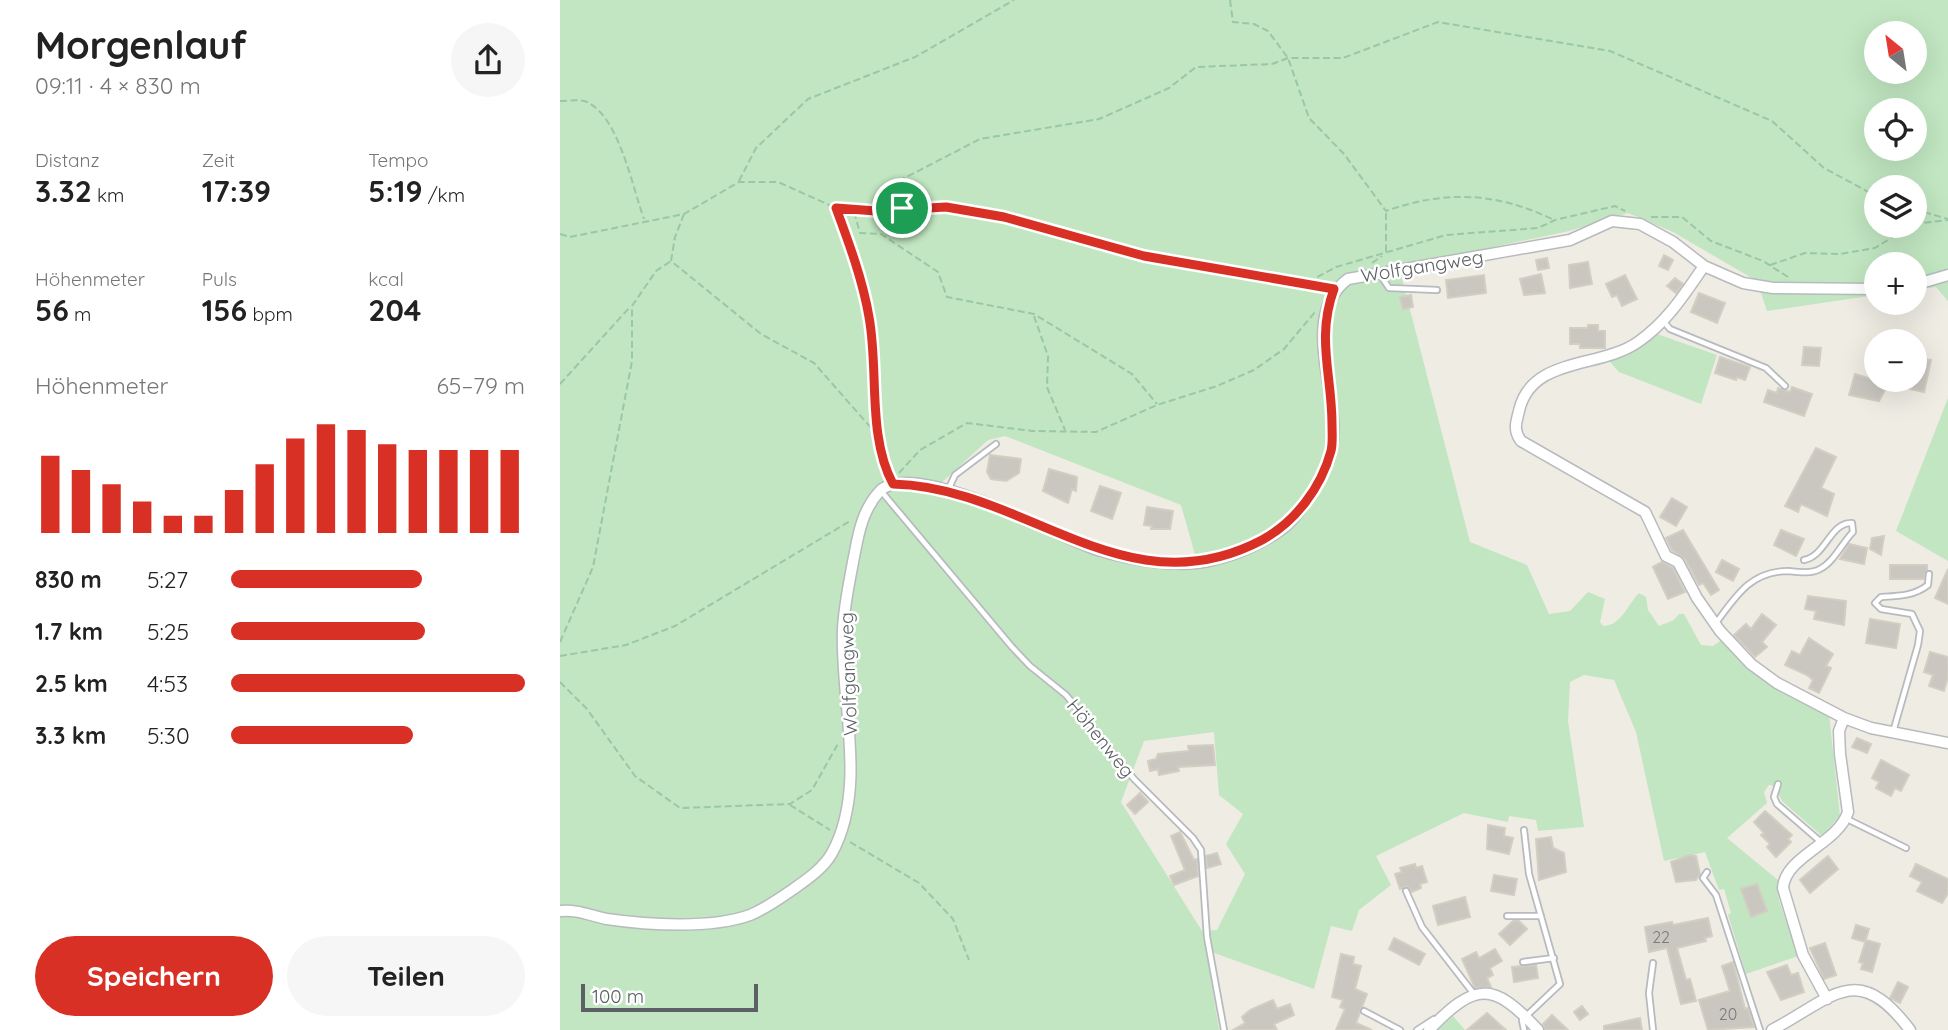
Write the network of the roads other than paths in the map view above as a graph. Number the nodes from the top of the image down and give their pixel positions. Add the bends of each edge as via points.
1 (1704, 266) junction
2 (1379, 272) junction
3 (1948, 275) edge
4 (1927, 281) edge
5 (1864, 289) edge
6 (1437, 290) dead end
7 (1663, 322) junction
8 (1785, 386) dead end
9 (996, 444) dead end
10 (880, 490) junction
11 (948, 490) junction
12 (1804, 560) dead end
13 (1930, 574) dead end
14 (1715, 624) junction
15 (1844, 718) junction
16 (1892, 732) junction
17 (1948, 743) edge
18 (1778, 784) dead end
19 (1846, 819) junction
20 (1524, 830) dead end
21 (1821, 843) junction
22 (1906, 848) dead end
23 (1707, 872) dead end
24 (1406, 891) dead end
25 (560, 911) edge
26 (1507, 916) dead end
27 (1542, 916) junction
28 (1554, 958) junction
29 (1524, 962) dead end
30 (1653, 963) dead end
31 (1475, 995) junction
32 (1827, 999) junction
33 (1448, 1010) junction
34 (1364, 1011) dead end
35 (1526, 1016) junction
36 (1788, 1026) edge
37 (1224, 1030) edge
38 (1400, 1030) edge
39 (1417, 1030) edge
40 (1429, 1030) edge
41 (1524, 1030) edge
42 (1538, 1030) edge
43 (1653, 1030) edge
44 (1759, 1030) edge
45 (1772, 1030) edge
46 (1910, 1030) edge

1 - 2 street, Wolfgangweg via 1649,228 1612,221 1570,240
1 - 5 street, Wolfgangweg via 1755,286
1 - 7 street
2 - 6 lane via 1388,288
2 - 11 street, Wolfgangweg via 1348,279 1334,289 1326,312 1332,449 1307,500 1283,528 1241,551 1190,562 1120,556
3 - 4 street
7 - 8 lane via 1670,329 1766,368
7 - 14 street via 1622,351 1540,376 1525,394 1515,431 1521,441 1645,512 1666,556 1678,562
9 - 11 lane via 955,475
10 - 11 street, Wolfgangweg via 893,484
10 - 25 street, Wolfgangweg via 866,512 856,547 843,630 850,784 831,856 811,876 750,915 719,921 636,922
10 - 37 lane, Höhenweg via 1012,647 1066,695 1134,779 1193,838 1203,863 1208,937
12 - 14 lane via 1821,552 1839,526 1852,523 1853,532 1824,567 1753,579
13 - 16 lane via 1922,590 1881,597 1875,603 1881,609 1912,614 1920,631
14 - 15 street via 1763,673
15 - 16 street
15 - 19 street via 1839,731
16 - 17 street
18 - 21 lane via 1777,804
19 - 21 street
19 - 22 lane
20 - 27 lane via 1529,874
21 - 32 street via 1787,874 1783,888 1803,954
23 - 44 lane via 1703,878 1716,895
24 - 31 lane via 1422,927
26 - 27 lane
27 - 28 lane
28 - 29 lane
28 - 35 lane via 1560,984
30 - 43 lane via 1649,993
31 - 33 street
31 - 35 street via 1499,995
32 - 36 street
32 - 46 street via 1853,988 1868,990 1892,1008
33 - 39 lane
33 - 40 street
34 - 38 lane
35 - 41 lane via 1521,1022
35 - 42 street
36 - 45 street

